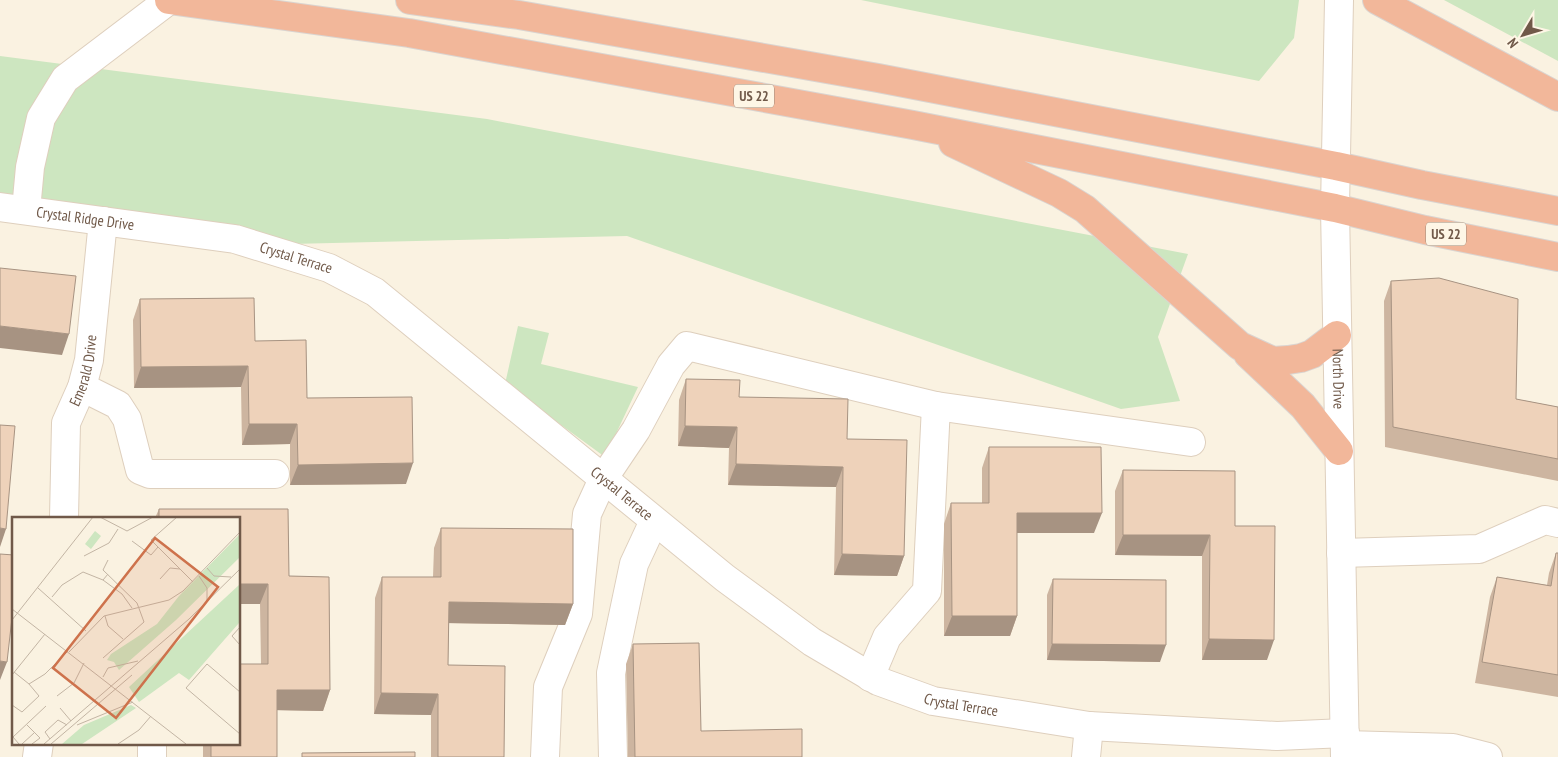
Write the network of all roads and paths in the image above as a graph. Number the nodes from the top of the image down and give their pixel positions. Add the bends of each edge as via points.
1 (169, 0) edge
2 (410, 0) edge
3 (1338, 0) edge
4 (1377, 0) edge
5 (1558, 97) edge
6 (914, 125) junction
7 (1336, 166) junction
8 (13, 208) edge
9 (1335, 208) junction
10 (1558, 211) edge
11 (103, 221) junction
12 (171, 230) joint
13 (1558, 257) edge
14 (1336, 335) junction
15 (1240, 346) junction
16 (82, 387) junction
17 (936, 406) junction
18 (1191, 442) dead end
19 (1339, 451) junction
20 (275, 474) dead end
21 (603, 479) junction
22 (64, 517) edge
23 (654, 520) junction
24 (1558, 523) edge
25 (1341, 553) junction
26 (870, 677) junction
27 (1089, 726) junction
28 (39, 744) edge
29 (152, 744) edge
30 (1345, 745) edge
31 (37, 757) edge
32 (152, 757) edge
33 (545, 757) edge
34 (613, 757) edge
35 (1086, 757) edge
36 (1488, 757) edge

1 - 6 highway, US 22 via 408,33
1 - 8 street via 65,79 41,118 30,167
2 - 7 highway via 520,15 869,76
3 - 7 street, North Drive
4 - 5 highway
6 - 9 highway, US 22
6 - 15 highway via 1059,192 1085,209
7 - 9 street, North Drive
7 - 10 highway
8 - 11 street, Crystal Ridge Drive
9 - 13 highway, US 22
9 - 14 street, North Drive
11 - 12 street, Crystal Ridge Drive
11 - 16 street, Emerald Drive via 89,360
12 - 21 street, Crystal Terrace via 235,239 329,268 375,292
14 - 15 highway via 1312,354 1288,360 1273,361
14 - 19 street, North Drive
15 - 19 highway via 1303,406
16 - 20 street via 118,405 127,419 140,470 150,474
16 - 22 street, Emerald Drive via 66,423
17 - 18 street
17 - 21 street via 687,346 671,365 636,430
17 - 26 street via 927,591 887,637
19 - 25 street, North Drive
21 - 23 street, Crystal Terrace
21 - 33 street via 587,514 578,614 548,686
23 - 26 street, Crystal Terrace via 725,578 812,642
23 - 34 street via 634,564 611,673
24 - 25 street via 1545,520 1479,549
25 - 30 street, North Drive
26 - 27 street, Crystal Terrace via 932,701
27 - 30 street, Crystal Terrace via 1277,736
27 - 35 street
28 - 31 street
29 - 32 street
30 - 36 street, Crystal Terrace via 1454,748

